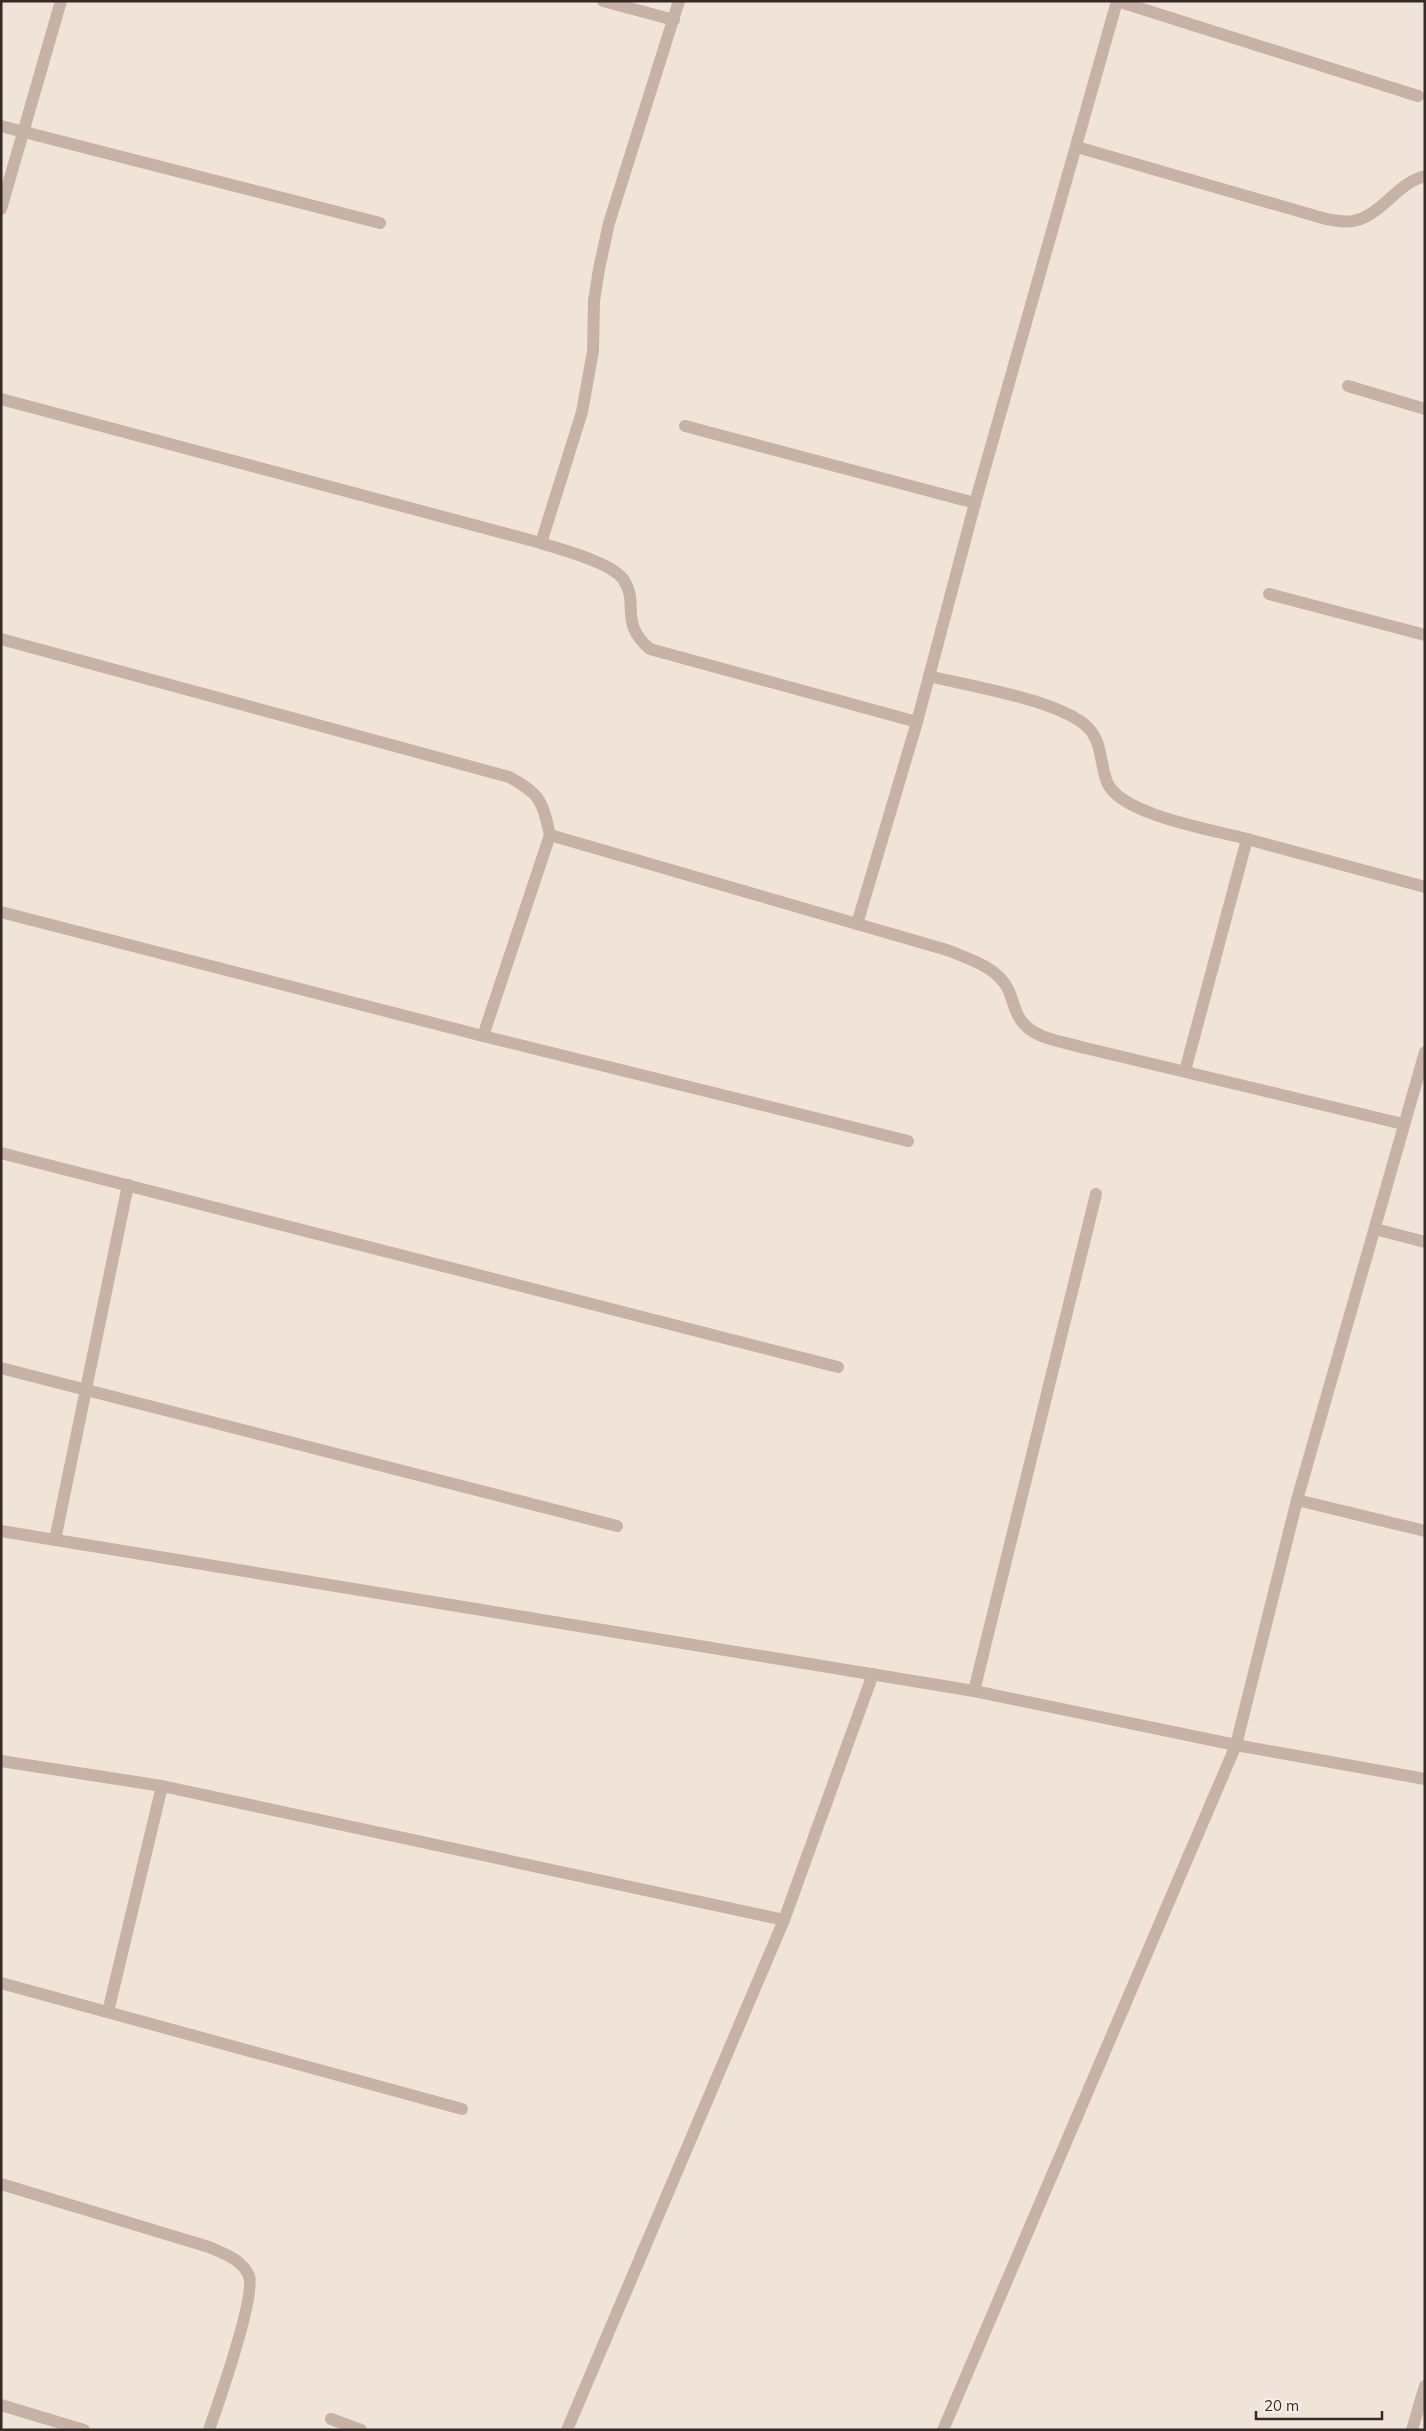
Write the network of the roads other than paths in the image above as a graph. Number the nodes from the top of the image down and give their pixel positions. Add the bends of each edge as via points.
1 (60, 1) edge
2 (603, 1) edge
3 (679, 1) edge
4 (1117, 1) edge
5 (674, 20) junction
6 (1418, 96) dead end
7 (1, 126) edge
8 (24, 132) junction
9 (1077, 147) junction
10 (1425, 176) edge
11 (1, 209) edge
12 (380, 222) dead end
13 (1348, 386) dead end
14 (1, 399) edge
15 (1425, 409) edge
16 (685, 426) dead end
17 (975, 503) junction
18 (541, 543) junction
19 (1269, 594) dead end
20 (1425, 635) edge
21 (1, 639) edge
22 (929, 676) junction
23 (917, 722) junction
24 (550, 835) junction
25 (1247, 839) junction
26 (1425, 887) edge
27 (1, 912) edge
28 (857, 924) junction
29 (483, 1036) junction
30 (1425, 1052) edge
31 (1185, 1071) junction
32 (1403, 1124) junction
33 (908, 1141) dead end
34 (1, 1152) edge
35 (128, 1185) junction
36 (1096, 1194) dead end
37 (1375, 1229) junction
38 (1425, 1242) edge
39 (838, 1367) dead end
40 (1, 1368) edge
41 (86, 1390) junction
42 (1297, 1500) junction
43 (617, 1526) dead end
44 (1, 1531) edge
45 (1425, 1531) edge
46 (55, 1540) junction
47 (873, 1674) junction
48 (974, 1691) junction
49 (1236, 1745) junction
50 (1, 1761) edge
51 (1425, 1779) edge
52 (162, 1786) junction
53 (784, 1920) junction
54 (1, 1983) edge
55 (108, 2012) junction
56 (462, 2109) dead end
57 (1, 2184) edge
58 (1425, 2386) edge
59 (1, 2405) edge
60 (331, 2419) dead end
61 (84, 2430) edge
62 (209, 2430) edge
63 (361, 2430) edge
64 (567, 2430) edge
65 (942, 2430) edge
66 (1412, 2430) edge

1 - 8 street
2 - 5 street
3 - 5 street
4 - 6 street
4 - 9 street
5 - 18 street via 609,223 594,300 593,351 582,412
7 - 8 street
8 - 11 street
8 - 12 street
9 - 10 street via 1326,219 1354,221 1374,211 1416,178
9 - 17 street
13 - 15 street
14 - 18 street
16 - 17 street
17 - 22 street
18 - 23 street via 608,568 622,579 628,590 633,629 650,649
19 - 20 street
21 - 24 street via 509,777 530,788 540,800
22 - 23 street
22 - 25 street via 1046,705 1072,716 1092,731 1098,740 1107,782 1118,797 1146,812
23 - 28 street
24 - 28 street
24 - 29 street
25 - 26 street
25 - 31 street
27 - 29 street
28 - 31 street via 948,950 990,970 1004,982 1020,1020 1036,1034
29 - 33 street
30 - 32 street
31 - 32 street
32 - 37 street
34 - 35 street
35 - 39 street
35 - 41 street
36 - 48 street
37 - 38 street
37 - 42 street
40 - 41 street
41 - 43 street
41 - 46 street
42 - 45 street
42 - 49 street
44 - 46 street
46 - 47 street
47 - 48 street
47 - 53 street
48 - 49 street
49 - 51 street
49 - 65 street
50 - 52 street
52 - 53 street
52 - 55 street
53 - 64 street
54 - 55 street
55 - 56 street
57 - 62 street via 209,2248 241,2265 250,2283 246,2306
58 - 66 street
59 - 61 street
60 - 63 street

